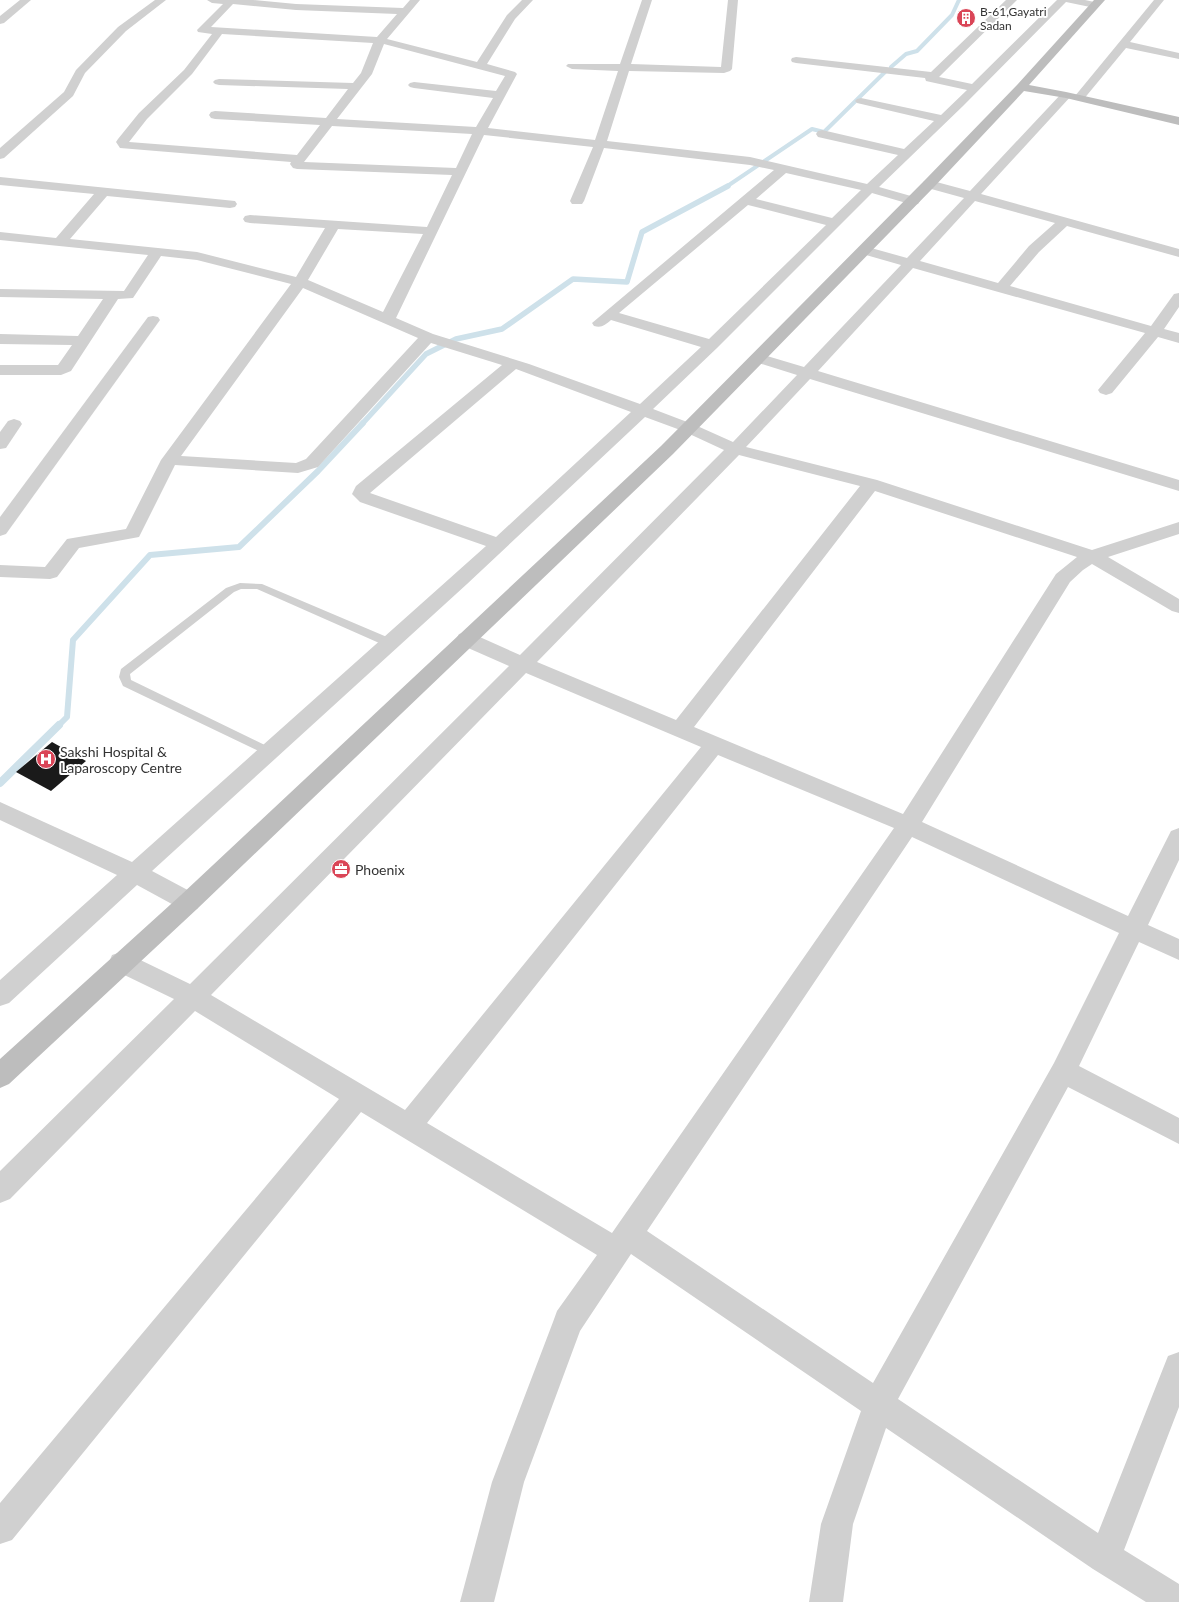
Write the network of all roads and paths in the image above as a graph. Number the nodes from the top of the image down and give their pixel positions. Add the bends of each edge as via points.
1 (26, 0) edge
2 (160, 0) edge
3 (212, 0) edge
4 (415, 0) edge
5 (528, 0) edge
6 (647, 0) edge
7 (733, 0) edge
8 (1012, 0) edge
9 (1051, 0) edge
10 (1063, 0) edge
11 (1069, 0) edge
12 (1159, 0) edge
13 (231, 1) junction
14 (1098, 2) edge
15 (298, 3) edge
16 (405, 11) junction
17 (0, 21) edge
18 (219, 31) junction
19 (380, 40) junction
20 (1123, 44) junction
21 (1179, 56) edge
22 (796, 60) dead end
23 (480, 66) junction
24 (572, 66) dead end
25 (982, 66) dead end
26 (625, 68) junction
27 (934, 76) junction
28 (219, 82) dead end
29 (973, 82) junction
30 (356, 86) junction
31 (414, 86) dead end
32 (1021, 87) junction
33 (500, 95) junction
34 (1072, 97) junction
35 (861, 101) dead end
36 (215, 114) dead end
37 (943, 119) junction
38 (1179, 121) edge
39 (328, 122) junction
40 (480, 131) junction
41 (822, 134) dead end
42 (600, 144) junction
43 (907, 153) junction
44 (0, 155) edge
45 (300, 160) junction
46 (783, 169) junction
47 (460, 172) junction
48 (0, 181) edge
49 (929, 184) junction
50 (870, 188) junction
51 (104, 192) junction
52 (973, 196) junction
53 (746, 200) junction
54 (913, 200) junction
55 (577, 201) dead end
56 (230, 204) dead end
57 (250, 219) dead end
58 (1065, 221) junction
59 (835, 223) junction
60 (334, 225) junction
61 (432, 232) junction
62 (0, 236) edge
63 (60, 242) junction
64 (864, 250) junction
65 (157, 252) junction
66 (1179, 253) edge
67 (910, 263) junction
68 (300, 282) junction
69 (1000, 289) junction
70 (0, 293) edge
71 (114, 294) junction
72 (1179, 297) edge
73 (154, 320) dead end
74 (387, 320) junction
75 (1154, 332) junction
76 (428, 337) junction
77 (1179, 338) edge
78 (0, 339) edge
79 (83, 341) junction
80 (712, 345) junction
81 (757, 358) junction
82 (513, 364) junction
83 (0, 370) edge
84 (807, 374) junction
85 (1106, 390) dead end
86 (642, 410) junction
87 (14, 424) dead end
88 (689, 428) junction
89 (0, 444) edge
90 (735, 449) junction
91 (170, 460) junction
92 (871, 484) junction
93 (1179, 486) edge
94 (1179, 528) edge
95 (0, 530) edge
96 (499, 544) junction
97 (1092, 556) junction
98 (0, 571) edge
99 (1179, 607) edge
100 (466, 639) junction
101 (390, 643) junction
102 (522, 664) junction
103 (680, 730) junction
104 (715, 744) junction
105 (269, 752) junction
106 (0, 810) edge
107 (908, 825) junction
108 (1179, 837) edge
109 (135, 873) junction
110 (188, 902) junction
111 (1132, 928) junction
112 (1179, 950) edge
113 (121, 962) junction
114 (0, 995) edge
115 (193, 997) junction
116 (1063, 1070) junction
117 (0, 1076) edge
118 (358, 1096) junction
119 (408, 1127) junction
120 (1179, 1132) edge
121 (0, 1190) edge
122 (622, 1243) junction
123 (1179, 1367) edge
124 (878, 1405) junction
125 (0, 1528) edge
126 (1105, 1557) junction
127 (477, 1602) edge
128 (826, 1602) edge
129 (1177, 1602) edge

1 - 17 street
2 - 44 street via 122,29 80,72 69,94
3 - 13 street
4 - 16 street
5 - 23 street via 511,17
6 - 26 street
7 - 26 street via 726,69 720,71
8 - 27 street
9 - 25 street
10 - 29 street
11 - 14 street
12 - 20 street
13 - 15 street
13 - 18 street via 202,30
14 - 32 main road
15 - 16 street
16 - 19 street
18 - 19 street
18 - 45 street via 188,72 143,116 122,142 124,145
19 - 23 street
19 - 30 street via 366,74
20 - 21 street
20 - 34 street
22 - 27 street
23 - 33 street via 511,74
24 - 26 street
26 - 42 street
27 - 29 street via 930,79 961,86
28 - 30 street
29 - 37 street
30 - 39 street
31 - 33 street
32 - 34 main road
32 - 49 main road
33 - 40 street
34 - 38 main road
34 - 52 street
35 - 37 street
36 - 39 street
37 - 43 street
39 - 40 street
39 - 45 street
40 - 42 street
40 - 47 street
41 - 43 street
42 - 46 street via 750,161
42 - 55 street
43 - 50 street
45 - 47 street via 297,165
46 - 50 street
46 - 53 street
47 - 61 street
48 - 51 street
49 - 52 street
49 - 54 main road
50 - 54 street
50 - 59 street
51 - 56 street
51 - 63 street
52 - 58 street
52 - 67 street
53 - 59 street
53 - 80 street via 604,319
54 - 64 main road
57 - 60 street
58 - 66 street
58 - 69 street via 1034,249
59 - 80 street
60 - 61 street
60 - 68 street
61 - 74 street
62 - 63 street
63 - 65 street
64 - 67 street
64 - 81 main road
65 - 68 street via 197,256
65 - 71 street via 128,295
67 - 69 street
67 - 84 street
68 - 74 street
68 - 91 street
69 - 75 street
70 - 71 street
71 - 79 street
72 - 75 street
73 - 95 street
74 - 76 street
75 - 77 street
75 - 85 street
76 - 82 street
76 - 91 street via 312,463 298,468
78 - 79 street
79 - 83 street via 62,370
80 - 86 street
81 - 84 street
81 - 88 main road
82 - 86 street
82 - 96 street via 362,490 361,494 366,498
84 - 90 street
84 - 93 street
86 - 88 street
86 - 96 street
87 - 89 street
88 - 90 street
88 - 100 main road
90 - 92 street
90 - 102 street
91 - 98 street via 133,533 73,543 50,574
92 - 97 street
92 - 103 street
94 - 97 street
96 - 101 street
97 - 99 street
97 - 107 street via 1063,578
100 - 102 street
100 - 110 main road
101 - 105 street
101 - 105 lane via 258,586 249,585 230,590 125,672 127,683
102 - 103 street
102 - 115 street
103 - 104 street
104 - 107 street
104 - 119 street
105 - 109 street
106 - 109 street
107 - 111 street
107 - 122 street
108 - 111 street
109 - 110 street
109 - 114 street
110 - 113 main road
111 - 112 street
111 - 116 street
113 - 115 street
113 - 117 main road
115 - 118 street
115 - 121 street
116 - 120 street
116 - 124 street
118 - 119 street
118 - 125 street
119 - 122 street
122 - 124 street
122 - 127 street via 568,1322 508,1482
123 - 126 street
124 - 126 street
124 - 128 street via 837,1524
126 - 129 street

